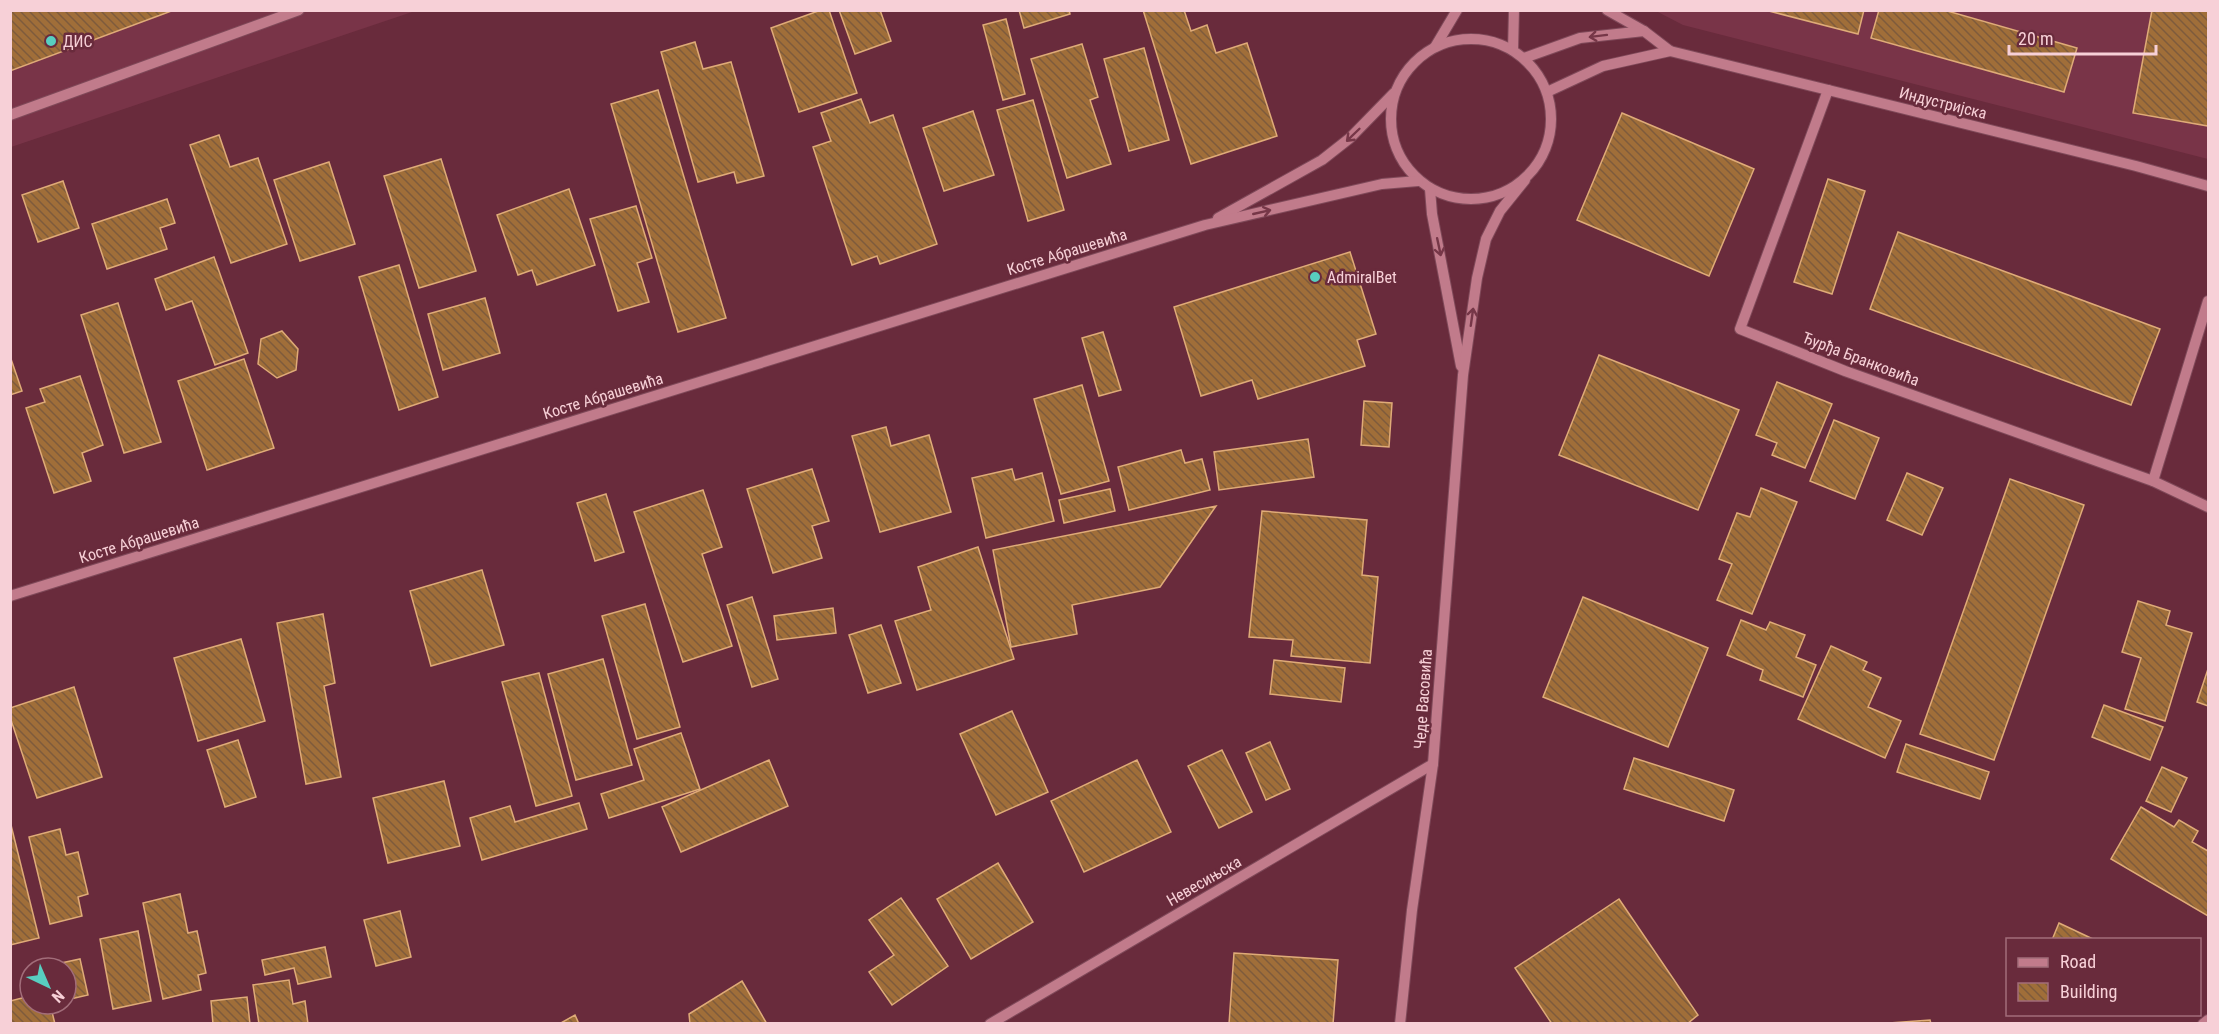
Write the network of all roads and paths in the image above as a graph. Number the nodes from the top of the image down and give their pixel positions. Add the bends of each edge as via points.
1 (299, 10) edge
2 (1457, 10) edge
3 (1514, 10) edge
4 (1608, 10) edge
5 (1644, 31) junction
6 (1435, 47) junction
7 (1513, 50) junction
8 (1670, 51) junction
9 (1524, 58) junction
10 (1828, 90) junction
11 (1547, 92) junction
12 (1394, 93) junction
13 (10, 115) edge
14 (1525, 180) junction
15 (1418, 181) junction
16 (2208, 186) edge
17 (1430, 189) junction
18 (1204, 225) junction
19 (2208, 301) edge
20 (1463, 375) junction
21 (2153, 481) junction
22 (2208, 507) edge
23 (10, 596) edge
24 (1433, 764) junction
25 (2208, 1020) edge
26 (990, 1023) edge
27 (1400, 1023) edge
28 (2203, 1023) edge

1 - 13 street
2 - 6 street
3 - 7 street
4 - 5 street, Индустријска
5 - 8 street, Индустријска
5 -> 9 street via 1580,38
6 - 7 street via 1474,38
6 - 12 street via 1418,59
7 - 9 street
8 - 10 street, Индустријска
8 - 11 street, Индустријска via 1603,66
9 - 11 street
10 - 16 street, Индустријска
10 - 21 street, Ђурђа Бранковића via 1740,329 1845,371
11 - 14 street via 1552,116 1549,140 1540,162
12 - 15 street via 1390,116 1393,141 1402,162
12 -> 18 street, Косте Абрашевића via 1322,160
14 - 17 street via 1504,194 1479,200 1453,198
20 -> 14 street, Чеде Васовића via 1486,239 1500,211
15 - 17 street
18 -> 15 street, Косте Абрашевића via 1382,184
17 -> 20 street, Чеде Васовића
18 - 23 street, Косте Абрашевића
19 - 21 street
20 - 24 street, Чеде Васовића
21 - 22 street, Ђурђа Бранковића
24 - 26 street, Невесињска
24 - 27 street, Чеде Васовића
25 - 28 street

